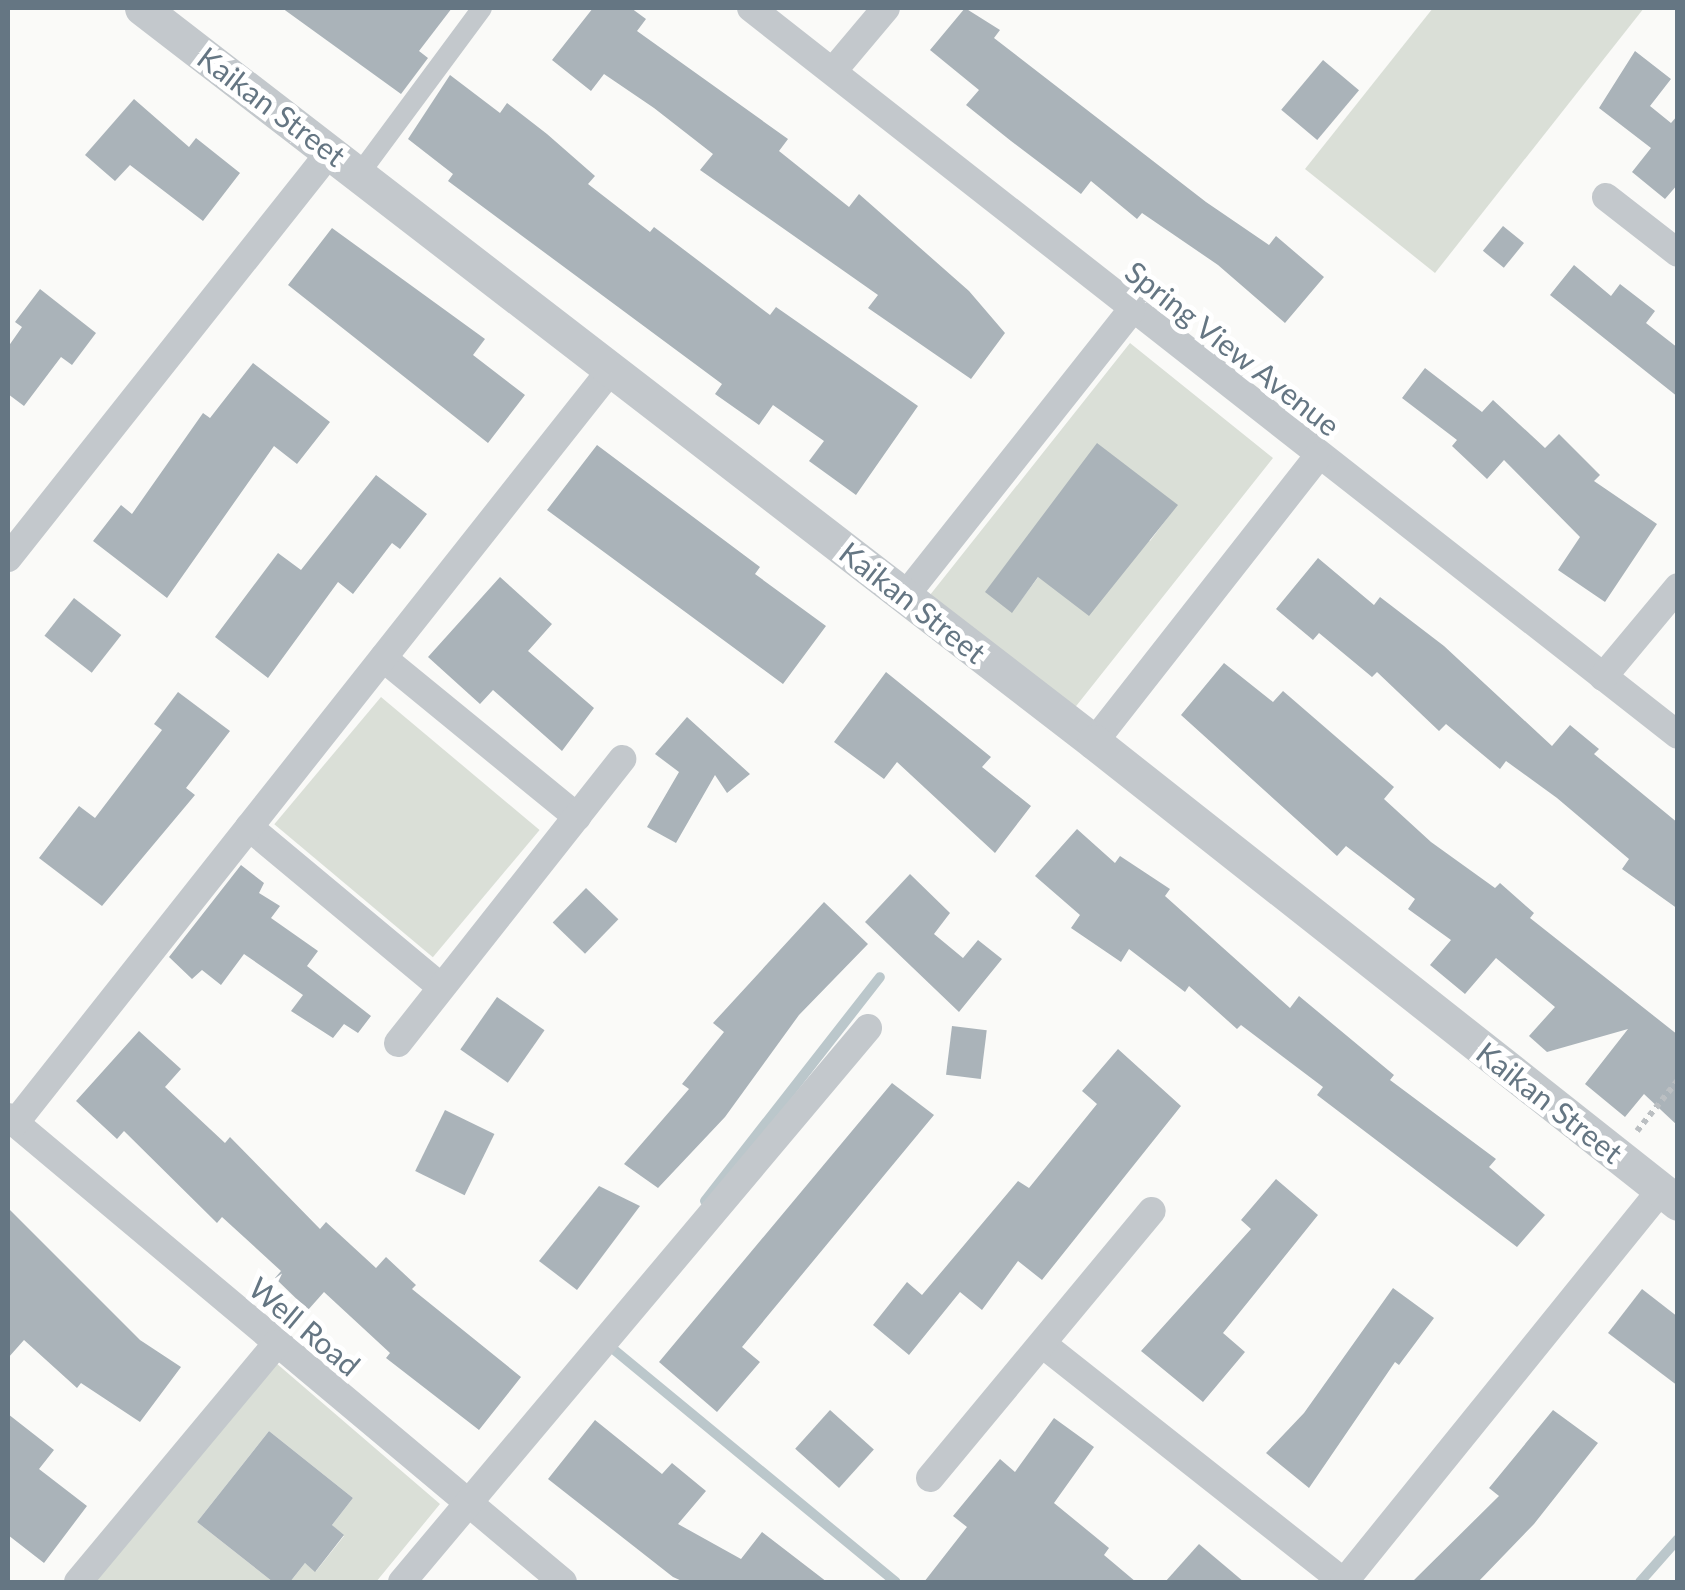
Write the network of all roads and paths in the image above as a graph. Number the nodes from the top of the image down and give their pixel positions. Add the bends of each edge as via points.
1 (142, 8) edge
2 (482, 8) edge
3 (751, 8) edge
4 (886, 8) edge
5 (834, 71) junction
6 (330, 152) junction
7 (360, 173) junction
8 (1606, 197) dead end
9 (1678, 253) edge
10 (1131, 311) junction
11 (610, 371) junction
12 (1318, 456) junction
13 (8, 558) edge
14 (1678, 586) edge
15 (905, 596) junction
16 (383, 658) junction
17 (1603, 677) junction
18 (1678, 735) edge
19 (1094, 742) junction
20 (622, 759) dead end
21 (578, 817) junction
22 (249, 827) junction
23 (441, 987) junction
24 (868, 1028) dead end
25 (398, 1043) dead end
26 (1678, 1080) edge
27 (11, 1120) edge
28 (1617, 1155) junction
29 (1669, 1196) edge
30 (1152, 1210) dead end
31 (276, 1344) junction
32 (1045, 1346) junction
33 (930, 1478) dead end
34 (466, 1504) junction
35 (78, 1582) edge
36 (402, 1582) edge
37 (563, 1582) edge
38 (1344, 1582) edge

1 - 6 street, Kaikan Street
2 - 7 street
3 - 5 street, Spring View Avenue
4 - 5 street
5 - 10 street, Spring View Avenue
6 - 7 street, Kaikan Street
6 - 13 street
7 - 11 street, Kaikan Street
8 - 9 street
10 - 12 street, Spring View Avenue
10 - 15 street
11 - 15 street, Kaikan Street
11 - 16 street
12 - 17 street, Spring View Avenue
12 - 19 street
14 - 17 street
15 - 19 street, Kaikan Street
16 - 21 street
16 - 22 street
17 - 18 street, Spring View Avenue
19 - 28 street, Kaikan Street
20 - 21 street
21 - 23 street
22 - 23 street
22 - 27 street
23 - 25 street
24 - 34 street
26 - 28 path
27 - 31 street, Well Road
28 - 29 street, Kaikan Street
29 - 38 street
30 - 32 street
31 - 34 street, Well Road
31 - 35 street
32 - 33 street
32 - 38 street
34 - 36 street
34 - 37 street, Well Road

